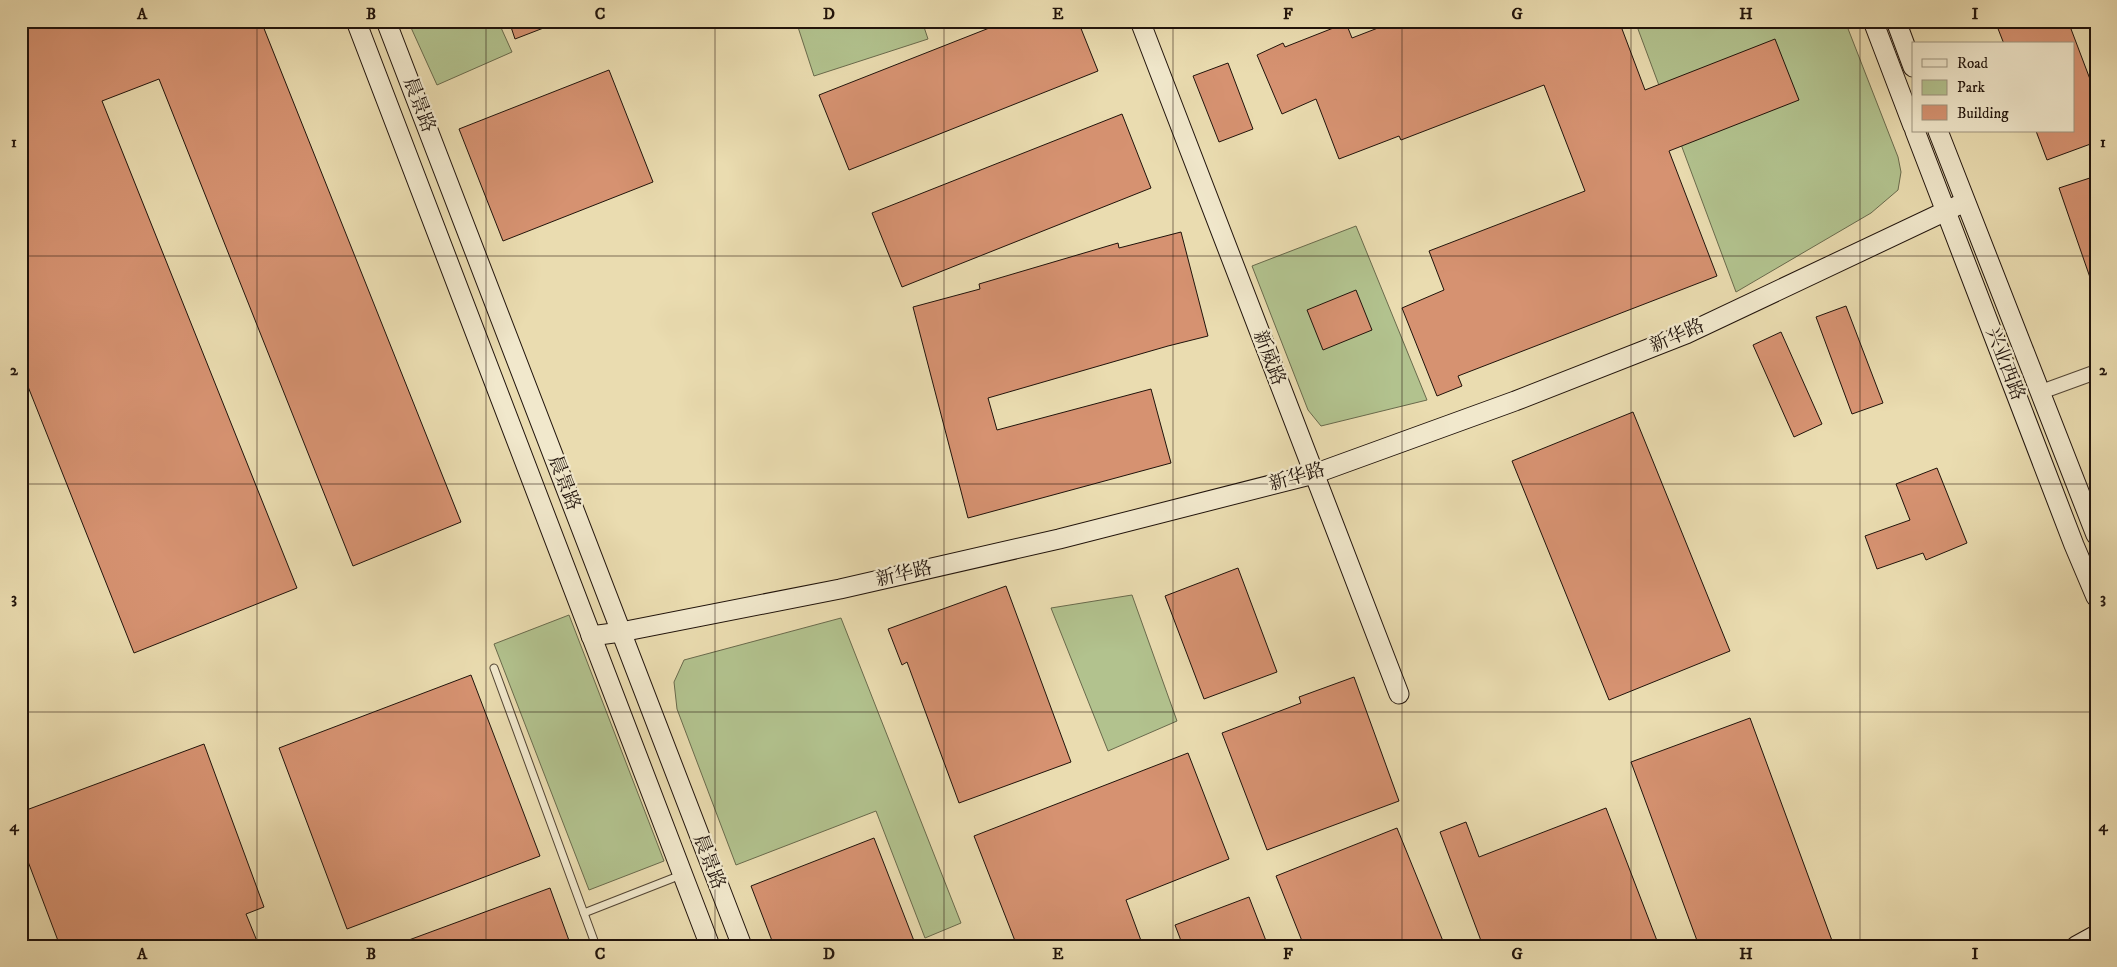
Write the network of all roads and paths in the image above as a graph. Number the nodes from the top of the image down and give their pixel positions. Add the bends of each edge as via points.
1 (356, 21) edge
2 (386, 21) edge
3 (1140, 21) edge
4 (1873, 21) edge
5 (1896, 21) edge
6 (1912, 63) edge
7 (1912, 123) edge
8 (1915, 132) edge
9 (1938, 132) edge
10 (1965, 202) junction
11 (1946, 210) junction
12 (2096, 372) edge
13 (2041, 392) junction
14 (1314, 474) junction
15 (2096, 535) edge
16 (2096, 597) edge
17 (621, 632) junction
18 (591, 636) junction
19 (494, 668) dead end
20 (1399, 694) dead end
21 (683, 875) junction
22 (584, 913) junction
23 (2096, 935) edge
24 (596, 946) edge
25 (710, 946) edge
26 (742, 946) edge
27 (2076, 946) edge

1 - 18 street, 晨景路
2 - 17 street, 晨景路
3 - 14 street, 新威路
4 - 7 street
5 - 6 street
8 - 11 street, 兴业西路
9 - 10 street, 兴业西路
10 - 11 street, 新华路
10 - 13 street, 兴业西路
11 - 14 street, 新华路 via 1686,334
11 - 16 street, 兴业西路
12 - 13 street
13 - 15 street, 兴业西路
14 - 17 street, 新华路 via 1059,539 849,587
14 - 20 street, 新威路
17 - 18 street, 新华路
17 - 26 street, 晨景路
18 - 21 street, 晨景路
19 - 22 lane
21 - 22 lane
21 - 25 street, 晨景路
22 - 24 lane
23 - 27 street

